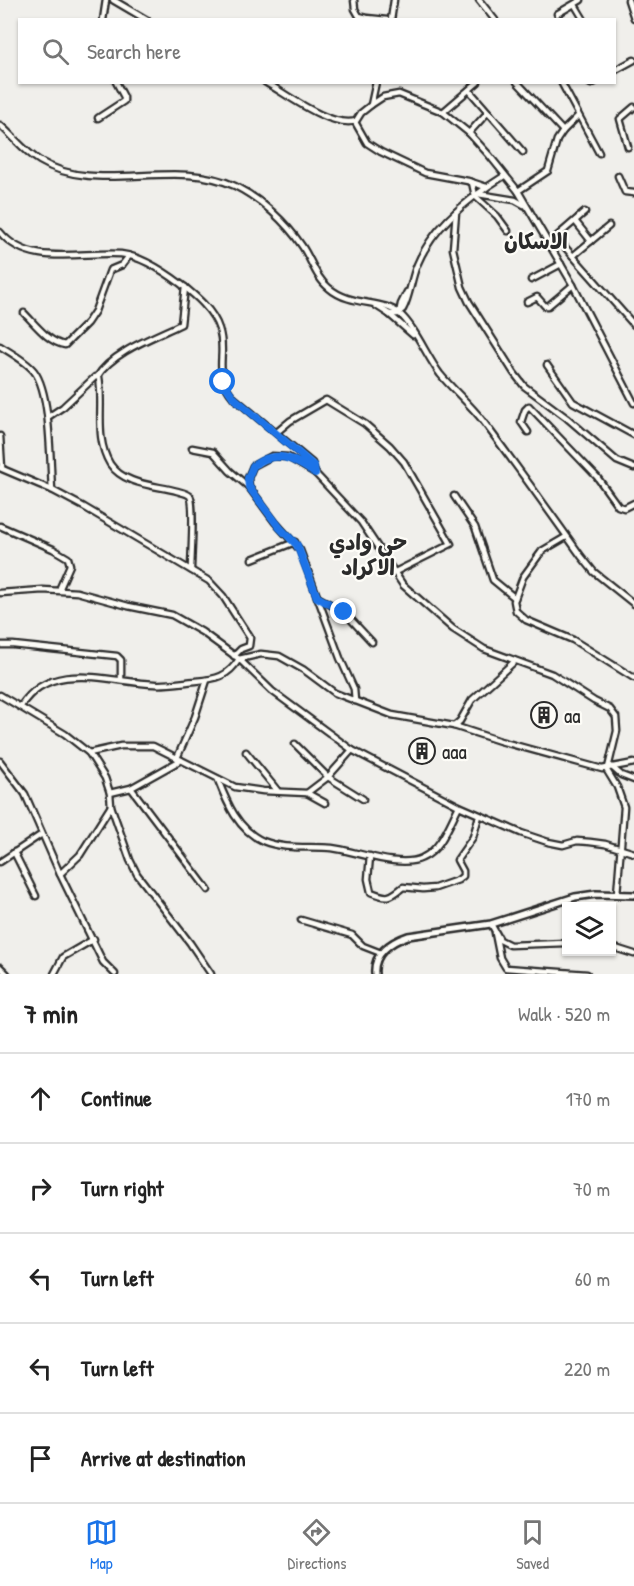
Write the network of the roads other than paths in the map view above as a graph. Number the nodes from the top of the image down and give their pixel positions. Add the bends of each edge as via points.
1 (106, 0) edge
2 (113, 0) edge
3 (354, 0) edge
4 (394, 0) edge
5 (479, 0) edge
6 (581, 0) edge
7 (628, 0) edge
8 (575, 5) junction
9 (557, 14) dead end
10 (104, 18) edge
11 (144, 18) edge
12 (367, 18) edge
13 (390, 18) edge
14 (493, 18) edge
15 (583, 18) edge
16 (634, 18) edge
17 (634, 60) edge
18 (616, 70) edge
19 (117, 84) edge
20 (269, 84) edge
21 (376, 84) edge
22 (476, 84) edge
23 (518, 84) edge
24 (562, 84) edge
25 (469, 90) junction
26 (371, 105) junction
27 (634, 107) edge
28 (443, 112) junction
29 (488, 112) junction
30 (578, 116) junction
31 (98, 118) dead end
32 (355, 122) junction
33 (0, 125) edge
34 (563, 130) junction
35 (469, 133) junction
36 (628, 147) dead end
37 (523, 152) dead end
38 (599, 153) dead end
39 (504, 176) junction
40 (618, 176) dead end
41 (472, 182) junction
42 (486, 187) junction
43 (518, 192) junction
44 (634, 193) edge
45 (476, 195) junction
46 (526, 206) junction
47 (456, 212) junction
48 (585, 212) dead end
49 (575, 221) junction
50 (609, 226) dead end
51 (508, 231) dead end
52 (0, 232) edge
53 (556, 237) junction
54 (591, 241) junction
55 (548, 244) junction
56 (129, 256) junction
57 (573, 256) junction
58 (561, 264) junction
59 (531, 280) dead end
60 (573, 285) junction
61 (185, 287) junction
62 (527, 302) dead end
63 (375, 305) junction
64 (24, 313) dead end
65 (399, 313) junction
66 (389, 314) junction
67 (401, 324) junction
68 (634, 325) edge
69 (417, 339) junction
70 (0, 346) edge
71 (547, 365) dead end
72 (97, 377) junction
73 (634, 403) edge
74 (48, 417) junction
75 (277, 432) junction
76 (528, 432) dead end
77 (634, 435) edge
78 (0, 436) edge
79 (192, 448) dead end
80 (1, 468) edge
81 (634, 468) edge
82 (315, 473) junction
83 (249, 487) junction
84 (52, 490) junction
85 (454, 496) dead end
86 (634, 503) edge
87 (0, 526) edge
88 (566, 537) junction
89 (295, 542) junction
90 (252, 559) dead end
91 (191, 570) junction
92 (393, 573) junction
93 (59, 590) junction
94 (0, 593) edge
95 (317, 597) junction
96 (515, 598) junction
97 (634, 604) edge
98 (372, 642) dead end
99 (0, 645) edge
100 (234, 656) junction
101 (239, 659) junction
102 (516, 661) junction
103 (634, 678) edge
104 (121, 680) junction
105 (207, 680) junction
106 (0, 695) edge
107 (355, 701) junction
108 (21, 706) junction
109 (454, 726) junction
110 (295, 744) dead end
111 (352, 750) junction
112 (246, 752) dead end
113 (89, 753) junction
114 (179, 759) junction
115 (0, 761) edge
116 (634, 763) edge
117 (608, 768) junction
118 (328, 777) junction
119 (218, 780) junction
120 (634, 780) edge
121 (131, 788) junction
122 (277, 790) junction
123 (110, 793) junction
124 (307, 793) junction
125 (363, 799) dead end
126 (325, 803) dead end
127 (111, 806) junction
128 (459, 806) junction
129 (479, 816) junction
130 (42, 834) junction
131 (621, 849) junction
132 (14, 852) junction
133 (634, 853) edge
134 (370, 856) junction
135 (0, 862) edge
136 (60, 874) junction
137 (208, 890) dead end
138 (617, 894) junction
139 (634, 895) edge
140 (36, 896) dead end
141 (301, 921) dead end
142 (491, 924) junction
143 (495, 933) junction
144 (94, 939) junction
145 (562, 943) edge
146 (616, 948) edge
147 (381, 953) junction
148 (634, 954) edge
149 (0, 967) edge
150 (7, 974) edge
151 (54, 974) edge
152 (115, 974) edge
153 (210, 974) edge
154 (374, 974) edge
155 (586, 974) edge

1 - 10 street
2 - 11 street
3 - 12 street via 359,16
4 - 13 street
5 - 14 street
6 - 8 street
7 - 16 street
8 - 9 street
8 - 15 street
17 - 18 street
19 - 31 street via 124,101
20 - 32 street via 330,118
21 - 26 street
22 - 25 street
23 - 34 street
24 - 30 street
25 - 28 street
25 - 29 street
26 - 28 street via 399,93
26 - 32 street
27 - 36 street via 620,119
28 - 35 street
29 - 35 street
29 - 37 street
30 - 34 street
30 - 38 street
32 - 41 street via 367,143 381,152 425,173
33 - 63 street via 41,162 71,173 183,175 236,187 285,225 328,288 345,298
34 - 43 street via 548,171
35 - 39 street
39 - 42 street
39 - 43 street
40 - 44 street via 625,192
41 - 42 street
41 - 45 street
42 - 45 street
43 - 46 street
45 - 46 street via 515,200
45 - 47 street
45 - 51 street
46 - 55 street
47 - 65 street via 424,251 415,268 405,307
47 - 81 street via 453,249 462,287 518,380 617,461
48 - 49 street
49 - 53 street
49 - 54 street
50 - 54 street
52 - 56 street via 13,246 44,255
53 - 55 street
53 - 57 street
54 - 57 street
55 - 58 street
56 - 61 street
56 - 64 street via 110,270 96,311 65,345 49,337
57 - 68 street
58 - 59 street
58 - 60 street
60 - 62 street via 548,306 537,297
60 - 73 street
61 - 72 street via 181,324 124,353
61 - 75 street via 206,307 219,329 224,385 234,398
63 - 65 street
63 - 66 street
65 - 66 street
65 - 67 street
65 - 69 street
66 - 67 street
67 - 69 street
69 - 88 street via 439,372 484,422
70 - 74 street via 35,372
71 - 77 street via 573,402
72 - 74 street
72 - 91 street via 102,440 111,464 128,478 189,496
74 - 84 street
75 - 82 street via 312,463
75 - 92 street via 326,400 365,424 404,462 451,544
76 - 86 street via 521,422 530,406 597,477 618,506 624,508
78 - 80 street
79 - 83 street via 213,452
80 - 84 street
82 - 83 street via 288,457 272,456 253,466
82 - 92 street via 361,522
83 - 89 street
84 - 91 street
85 - 96 street via 475,527 493,580
87 - 93 street via 68,558 70,565
88 - 96 street via 540,553 520,581
88 - 97 street via 594,572
89 - 90 street
89 - 95 street
91 - 100 street via 223,596 250,638 249,646
92 - 102 street via 462,636
93 - 94 street
93 - 100 street via 172,615
95 - 98 street via 344,612
95 - 107 street via 354,689
96 - 103 street via 521,617 573,640
99 - 104 street via 118,657
100 - 101 street
101 - 105 street via 232,670
101 - 107 street via 261,654 279,656 335,693
101 - 111 street via 266,686
102 - 109 street via 472,700
102 - 117 street via 552,674 610,709 617,726
104 - 105 street via 155,684
104 - 108 street via 55,679 35,689
105 - 114 street
106 - 108 street
107 - 109 street via 392,715
108 - 113 street
109 - 117 street
110 - 118 street
111 - 118 street
111 - 128 street
112 - 122 street
113 - 114 street via 121,746 153,746
113 - 123 street
114 - 119 street
114 - 121 street
115 - 130 street via 25,794
116 - 117 street
117 - 120 street
117 - 131 street via 622,797
118 - 124 street
118 - 125 street
119 - 122 street via 235,787
119 - 134 street via 241,824 264,841
121 - 123 street
121 - 137 street
122 - 124 street
123 - 127 street
124 - 126 street
127 - 136 street via 80,855
127 - 153 street via 137,874
128 - 129 street
128 - 134 street via 441,839 424,858 416,861
129 - 131 street via 548,842 590,842
129 - 134 street via 473,837 457,860 464,874 458,880 435,888 403,887 396,894 383,897 371,892
130 - 132 street
130 - 136 street
131 - 133 street
131 - 138 street
132 - 135 street
132 - 140 street
136 - 144 street
138 - 139 street
138 - 142 street via 575,897
141 - 147 street via 352,935 363,946
142 - 143 street
142 - 147 street via 408,936 395,940
143 - 145 street via 505,944 515,946
143 - 155 street via 506,968
144 - 151 street via 63,957
144 - 152 street via 103,962
146 - 148 street
147 - 154 street
149 - 150 street

